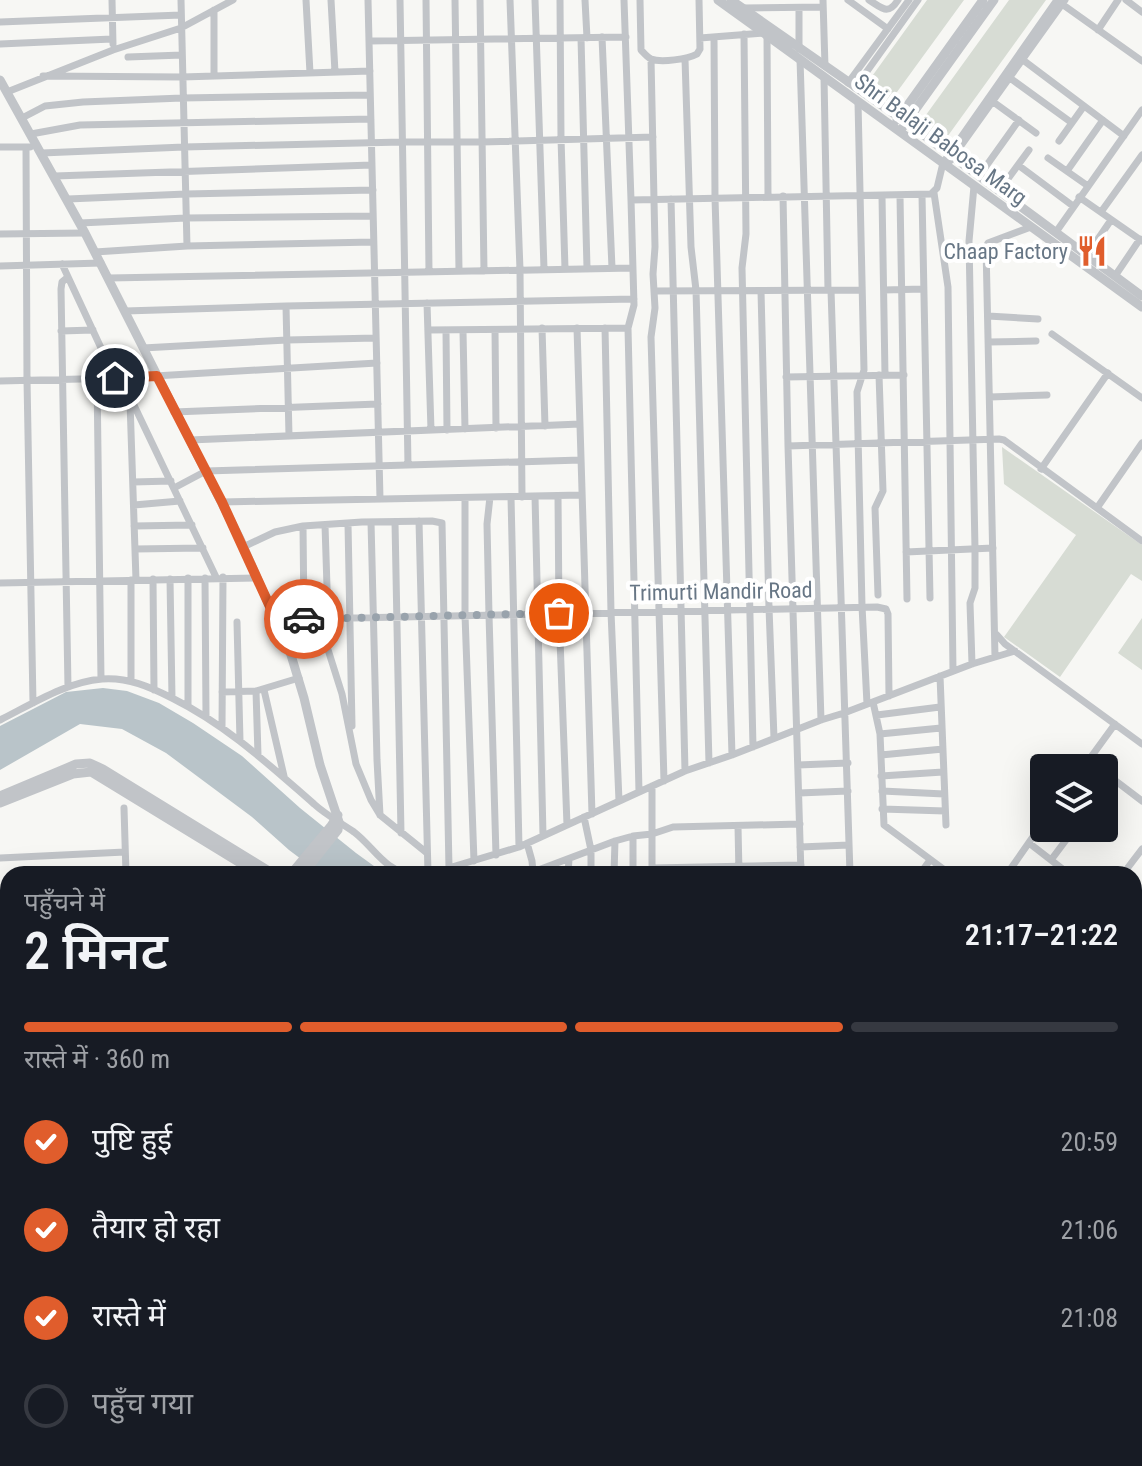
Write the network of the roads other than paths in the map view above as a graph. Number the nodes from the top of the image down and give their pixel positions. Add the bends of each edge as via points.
1 (112, 0) edge
2 (181, 0) edge
3 (232, 0) edge
4 (306, 0) edge
5 (331, 0) edge
6 (368, 0) edge
7 (400, 0) edge
8 (426, 0) edge
9 (455, 0) edge
10 (480, 0) edge
11 (510, 0) edge
12 (535, 0) edge
13 (560, 0) edge
14 (585, 0) edge
15 (624, 0) edge
16 (640, 0) edge
17 (699, 0) edge
18 (718, 0) edge
19 (731, 0) edge
20 (848, 0) edge
21 (869, 0) edge
22 (898, 0) edge
23 (909, 0) edge
24 (918, 0) edge
25 (983, 0) edge
26 (994, 0) edge
27 (1118, 0) edge
28 (1126, 0) edge
29 (1060, 1) edge
30 (823, 4) edge
31 (742, 8) junction
32 (799, 8) junction
33 (214, 10) junction
34 (1142, 12) edge
35 (181, 15) junction
36 (113, 16) junction
37 (0, 22) edge
38 (181, 28) junction
39 (888, 29) junction
40 (1098, 30) junction
41 (744, 34) junction
42 (766, 34) junction
43 (602, 37) junction
44 (626, 37) junction
45 (714, 37) junction
46 (560, 38) junction
47 (584, 38) junction
48 (700, 38) junction
49 (112, 39) junction
50 (512, 39) junction
51 (537, 39) junction
52 (400, 40) junction
53 (426, 40) junction
54 (455, 40) junction
55 (480, 40) junction
56 (369, 41) junction
57 (0, 44) edge
58 (113, 50) junction
59 (799, 54) junction
60 (182, 55) junction
61 (128, 57) dead end
62 (651, 59) junction
63 (685, 59) junction
64 (1023, 60) junction
65 (1142, 61) edge
66 (370, 71) junction
67 (335, 72) junction
68 (825, 72) junction
69 (310, 73) junction
70 (43, 76) junction
71 (214, 76) junction
72 (182, 77) junction
73 (1010, 78) junction
74 (0, 80) edge
75 (852, 85) junction
76 (7, 92) junction
77 (370, 95) junction
78 (182, 98) junction
79 (992, 101) junction
80 (858, 102) junction
81 (1084, 106) junction
82 (1141, 113) edge
83 (22, 118) junction
84 (371, 119) junction
85 (1019, 120) junction
86 (1103, 120) junction
87 (183, 123) junction
88 (1072, 123) junction
89 (899, 124) junction
90 (1036, 133) dead end
91 (31, 134) junction
92 (1124, 136) junction
93 (629, 137) junction
94 (653, 137) junction
95 (561, 138) junction
96 (583, 138) junction
97 (607, 138) junction
98 (540, 139) junction
99 (516, 140) junction
100 (1059, 141) dead end
101 (371, 142) junction
102 (402, 142) junction
103 (427, 142) junction
104 (456, 142) junction
105 (482, 142) junction
106 (0, 147) edge
107 (26, 147) junction
108 (184, 147) junction
109 (40, 150) junction
110 (1029, 150) dead end
111 (1142, 155) edge
112 (1048, 158) dead end
113 (947, 162) junction
114 (372, 165) junction
115 (1018, 165) junction
116 (185, 171) junction
117 (1067, 171) junction
118 (55, 176) junction
119 (976, 181) junction
120 (1088, 186) junction
121 (373, 190) junction
122 (999, 191) junction
123 (934, 193) junction
124 (186, 194) junction
125 (922, 195) junction
126 (768, 196) junction
127 (783, 196) junction
128 (803, 196) junction
129 (826, 196) junction
130 (860, 196) junction
131 (882, 196) junction
132 (900, 196) junction
133 (1079, 197) junction
134 (715, 198) junction
135 (746, 198) junction
136 (68, 199) junction
137 (671, 199) junction
138 (689, 199) junction
139 (631, 200) junction
140 (654, 200) junction
141 (1073, 206) junction
142 (1101, 212) junction
143 (373, 216) junction
144 (186, 218) junction
145 (1111, 220) junction
146 (80, 223) junction
147 (1031, 227) junction
148 (1056, 232) junction
149 (85, 233) junction
150 (0, 234) edge
151 (26, 234) junction
152 (1141, 240) edge
153 (373, 242) junction
154 (187, 246) junction
155 (95, 252) junction
156 (1087, 255) junction
157 (101, 263) junction
158 (62, 264) junction
159 (26, 265) junction
160 (0, 266) edge
161 (587, 268) junction
162 (612, 268) junction
163 (633, 268) junction
164 (544, 269) junction
165 (565, 269) junction
166 (520, 270) junction
167 (459, 271) junction
168 (484, 271) junction
169 (404, 272) junction
170 (429, 272) junction
171 (375, 273) junction
172 (1115, 276) junction
173 (68, 277) junction
174 (109, 278) junction
175 (719, 289) junction
176 (902, 289) junction
177 (923, 289) junction
178 (673, 290) junction
179 (696, 290) junction
180 (830, 290) junction
181 (862, 290) junction
182 (884, 290) junction
183 (654, 291) junction
184 (743, 291) junction
185 (761, 291) junction
186 (786, 291) junction
187 (807, 291) junction
188 (1142, 296) edge
189 (634, 299) junction
190 (519, 301) junction
191 (405, 303) junction
192 (427, 303) junction
193 (375, 304) junction
194 (286, 306) junction
195 (1142, 307) edge
196 (125, 311) junction
197 (988, 316) junction
198 (1038, 319) dead end
199 (542, 328) junction
200 (577, 328) junction
201 (605, 328) junction
202 (628, 328) junction
203 (520, 329) junction
204 (93, 330) junction
205 (428, 330) junction
206 (495, 330) junction
207 (61, 331) junction
208 (446, 331) junction
209 (463, 331) junction
210 (1052, 334) dead end
211 (376, 338) junction
212 (287, 340) junction
213 (1036, 341) dead end
214 (989, 342) junction
215 (143, 348) junction
216 (377, 363) junction
217 (287, 368) junction
218 (1108, 373) junction
219 (862, 375) junction
220 (882, 375) junction
221 (904, 375) junction
222 (157, 376) junction
223 (786, 377) junction
224 (809, 377) junction
225 (834, 377) junction
226 (97, 378) junction
227 (118, 378) junction
228 (62, 379) junction
229 (27, 380) junction
230 (0, 381) edge
231 (1047, 395) dead end
232 (990, 397) junction
233 (130, 398) junction
234 (1142, 398) edge
235 (378, 404) junction
236 (287, 406) junction
237 (174, 412) junction
238 (580, 424) junction
239 (545, 426) junction
240 (521, 427) junction
241 (496, 428) junction
242 (465, 429) junction
243 (431, 430) junction
244 (447, 430) junction
245 (407, 431) junction
246 (379, 432) junction
247 (289, 436) junction
248 (991, 438) junction
249 (974, 439) junction
250 (190, 440) junction
251 (928, 440) junction
252 (951, 440) junction
253 (905, 441) junction
254 (882, 442) junction
255 (858, 443) junction
256 (1142, 443) edge
257 (836, 444) junction
258 (811, 445) junction
259 (788, 446) junction
260 (581, 460) junction
261 (522, 461) junction
262 (408, 465) junction
263 (379, 466) junction
264 (1041, 469) junction
265 (206, 471) junction
266 (133, 482) junction
267 (172, 485) junction
268 (582, 495) junction
269 (535, 496) junction
270 (558, 496) junction
271 (490, 497) junction
272 (511, 497) junction
273 (522, 497) junction
274 (465, 498) junction
275 (380, 499) junction
276 (180, 501) junction
277 (222, 502) junction
278 (134, 505) junction
279 (1097, 508) junction
280 (419, 521) junction
281 (371, 522) junction
282 (395, 522) junction
283 (348, 524) junction
284 (192, 525) junction
285 (325, 525) junction
286 (134, 526) junction
287 (303, 526) junction
288 (1142, 541) edge
289 (243, 547) junction
290 (203, 548) junction
291 (993, 548) junction
292 (135, 549) junction
293 (975, 549) junction
294 (952, 550) junction
295 (929, 551) junction
296 (906, 552) junction
297 (219, 577) junction
298 (188, 578) junction
299 (205, 578) junction
300 (257, 578) junction
301 (153, 579) junction
302 (170, 579) junction
303 (100, 580) junction
304 (133, 580) junction
305 (65, 581) junction
306 (31, 582) junction
307 (0, 583) edge
308 (878, 595) dead end
309 (930, 598) dead end
310 (907, 599) dead end
311 (862, 606) junction
312 (792, 607) junction
313 (817, 607) junction
314 (840, 607) junction
315 (769, 608) junction
316 (728, 609) junction
317 (750, 609) junction
318 (682, 610) junction
319 (706, 610) junction
320 (634, 611) junction
321 (658, 611) junction
322 (585, 612) junction
323 (611, 612) junction
324 (536, 613) junction
325 (559, 613) junction
326 (514, 614) junction
327 (465, 615) junction
328 (489, 615) junction
329 (421, 616) junction
330 (445, 616) junction
331 (375, 617) junction
332 (397, 617) junction
333 (318, 618) junction
334 (328, 618) junction
335 (351, 618) junction
336 (304, 619) junction
337 (237, 622) dead end
338 (277, 622) junction
339 (996, 634) junction
340 (1015, 651) junction
341 (995, 657) junction
342 (972, 664) junction
343 (953, 671) junction
344 (940, 676) junction
345 (299, 678) junction
346 (101, 679) junction
347 (131, 681) junction
348 (68, 687) junction
349 (154, 690) junction
350 (260, 690) junction
351 (222, 692) junction
352 (240, 692) junction
353 (889, 696) junction
354 (172, 698) junction
355 (33, 703) junction
356 (870, 703) junction
357 (188, 706) junction
358 (940, 707) junction
359 (844, 713) junction
360 (877, 715) junction
361 (206, 716) junction
362 (0, 720) edge
363 (821, 720) junction
364 (1115, 724) junction
365 (222, 728) junction
366 (941, 728) junction
367 (797, 729) junction
368 (880, 734) junction
369 (774, 738) junction
370 (240, 741) junction
371 (1142, 744) edge
372 (753, 747) junction
373 (352, 748) junction
374 (943, 749) junction
375 (1093, 754) edge
376 (258, 755) junction
377 (732, 755) junction
378 (881, 755) junction
379 (709, 763) junction
380 (848, 763) junction
381 (798, 765) junction
382 (685, 771) junction
383 (943, 772) junction
384 (284, 776) junction
385 (881, 776) junction
386 (664, 781) junction
387 (1118, 783) edge
388 (652, 786) junction
389 (848, 791) junction
390 (882, 791) junction
391 (639, 792) junction
392 (799, 793) junction
393 (944, 794) junction
394 (0, 796) edge
395 (619, 801) junction
396 (1142, 801) edge
397 (0, 803) edge
398 (124, 808) dead end
399 (882, 809) junction
400 (945, 811) junction
401 (380, 815) junction
402 (588, 816) junction
403 (336, 822) junction
404 (800, 824) junction
405 (567, 825) junction
406 (946, 825) dead end
407 (738, 826) junction
408 (401, 833) junction
409 (652, 834) junction
410 (543, 835) junction
411 (633, 836) junction
412 (615, 841) junction
413 (1064, 842) edge
414 (527, 843) junction
415 (1029, 843) joint
416 (849, 845) junction
417 (519, 847) junction
418 (800, 847) junction
419 (1142, 849) edge
420 (591, 850) junction
421 (125, 852) junction
422 (427, 853) junction
423 (496, 855) junction
424 (0, 858) edge
425 (569, 859) junction
426 (930, 860) junction
427 (1051, 860) junction
428 (474, 861) junction
429 (126, 866) edge
430 (245, 866) edge
431 (261, 866) edge
432 (302, 866) edge
433 (390, 866) edge
434 (428, 866) edge
435 (449, 866) edge
436 (456, 866) edge
437 (532, 866) edge
438 (557, 866) edge
439 (569, 866) edge
440 (591, 866) edge
441 (614, 866) edge
442 (633, 866) edge
443 (652, 866) edge
444 (739, 866) edge
445 (801, 866) edge
446 (850, 866) edge
447 (926, 866) edge
448 (939, 866) edge
449 (1013, 866) edge
450 (1059, 866) edge
451 (1129, 866) edge

1 - 36 street
2 - 35 street
3 - 33 street
4 - 69 street
5 - 67 street
6 - 56 street
7 - 52 street
8 - 53 street
9 - 54 street
10 - 55 street
11 - 50 street
12 - 51 street
13 - 46 street
14 - 47 street
15 - 44 street
16 - 62 street via 641,50
17 - 48 street
18 - 42 street, Shri Balaji Babosa Marg
19 - 31 street, Shri Balaji Babosa Marg
20 - 39 street
21 - 22 street via 890,10
23 - 39 street
24 - 75 street
25 - 89 street
26 - 89 street
27 - 40 street
28 - 34 street
29 - 40 street
29 - 64 street
29 - 113 street
30 - 32 street
30 - 68 street
31 - 32 street
31 - 59 street, Shri Balaji Babosa Marg
32 - 59 street
33 - 38 street
33 - 71 street
35 - 36 street
35 - 38 street
36 - 37 street
36 - 49 street
38 - 58 street
38 - 60 street
39 - 75 street
40 - 65 street
41 - 42 street
41 - 45 street
41 - 135 street
42 - 59 street, Shri Balaji Babosa Marg
42 - 126 street
43 - 44 street
43 - 47 street
43 - 97 street
44 - 93 street
45 - 48 street
45 - 134 street
46 - 47 street
46 - 51 street
46 - 95 street
47 - 96 street
48 - 63 street via 697,54
49 - 57 street
49 - 58 street
50 - 51 street
50 - 55 street
50 - 99 street
51 - 98 street
52 - 53 street
52 - 56 street
52 - 102 street
53 - 54 street
53 - 103 street
54 - 55 street
54 - 104 street
55 - 105 street
56 - 66 street
58 - 70 street
59 - 68 street, Shri Balaji Babosa Marg
59 - 128 street
60 - 61 street
60 - 72 street
62 - 63 street
62 - 94 street
63 - 138 street
64 - 73 street
64 - 81 street
66 - 67 street
66 - 77 street
67 - 69 street
68 - 75 street, Shri Balaji Babosa Marg
68 - 80 street, Shri Balaji Babosa Marg
68 - 129 street
69 - 71 street
70 - 72 street
70 - 76 street
71 - 72 street
72 - 78 street
73 - 79 street
73 - 88 street
74 - 76 street
75 - 89 street, Shri Balaji Babosa Marg
76 - 83 street
77 - 78 street
77 - 84 street
78 - 83 street via 57,104
78 - 87 street
79 - 85 street
79 - 113 street
80 - 89 street, Shri Balaji Babosa Marg
80 - 130 street
81 - 86 street
81 - 88 street
82 - 92 street
83 - 91 street
84 - 87 street
84 - 101 street
85 - 90 street
85 - 119 street
86 - 92 street
86 - 117 street
87 - 91 street via 80,125
87 - 108 street
88 - 100 street
89 - 113 street, Shri Balaji Babosa Marg
91 - 109 street
92 - 120 street
93 - 94 street
93 - 97 street
93 - 139 street
94 - 140 street
95 - 96 street
95 - 98 street
95 - 165 street
96 - 97 street
96 - 161 street
97 - 162 street
98 - 99 street
98 - 164 street
99 - 105 street
99 - 166 street
101 - 102 street
101 - 108 street
101 - 114 street
102 - 103 street
102 - 169 street
103 - 104 street
103 - 170 street
104 - 105 street
104 - 167 street
105 - 168 street
106 - 107 street
107 - 109 street
107 - 151 street
108 - 109 street
108 - 116 street
109 - 118 street
110 - 115 street
111 - 142 street
112 - 117 street
113 - 119 street, Shri Balaji Babosa Marg
113 - 123 street
114 - 116 street
114 - 121 street
115 - 122 street
115 - 141 street
116 - 118 street
116 - 124 street
117 - 120 street
118 - 136 street
119 - 122 street, Shri Balaji Babosa Marg
119 - 147 street, Shri Balaji Babosa Marg
119 - 249 street via 969,241
120 - 133 street
121 - 124 street
121 - 143 street
122 - 148 street, Shri Balaji Babosa Marg
123 - 125 street
123 - 252 street via 948,287
124 - 136 street
124 - 144 street
125 - 132 street
125 - 177 street
126 - 127 street
126 - 135 street
127 - 128 street
127 - 186 street
128 - 129 street
128 - 187 street
129 - 130 street
129 - 180 street
130 - 131 street
130 - 181 street
131 - 132 street
131 - 182 street
132 - 176 street
133 - 141 street
133 - 142 street
134 - 135 street
134 - 138 street
134 - 175 street
135 - 184 street
136 - 146 street
137 - 138 street
137 - 140 street
137 - 178 street
138 - 179 street
139 - 140 street
139 - 163 street
140 - 183 street
141 - 148 street
142 - 145 street
143 - 144 street
143 - 153 street
144 - 146 street
144 - 154 street
145 - 152 street
145 - 156 street
146 - 149 street
147 - 195 street, Shri Balaji Babosa Marg
147 - 197 street via 986,247
148 - 156 street, Shri Balaji Babosa Marg
149 - 151 street
149 - 155 street
150 - 151 street
151 - 159 street
152 - 172 street
153 - 154 street
153 - 171 street
154 - 155 street
155 - 157 street
156 - 172 street, Shri Balaji Babosa Marg
157 - 158 street
157 - 174 street
158 - 159 street
158 - 173 street
159 - 160 street
159 - 229 street
161 - 162 street
161 - 165 street
162 - 163 street
163 - 189 street
164 - 165 street
164 - 166 street
166 - 168 street
166 - 190 street
167 - 168 street
167 - 170 street
169 - 170 street
169 - 171 street
169 - 191 street
171 - 174 street
171 - 193 street
172 - 188 street, Shri Balaji Babosa Marg
173 - 204 street
173 - 207 street via 61,285
174 - 196 street
175 - 179 street
175 - 184 street
175 - 316 street
176 - 177 street
176 - 182 street
176 - 221 street
177 - 251 street
178 - 179 street
178 - 183 street
178 - 318 street
179 - 319 street
180 - 181 street
180 - 187 street
180 - 225 street
181 - 219 street
182 - 220 street
183 - 321 street
184 - 185 street
184 - 317 street
185 - 186 street
185 - 315 street
186 - 187 street
186 - 223 street
187 - 224 street
189 - 190 street
189 - 202 street
190 - 192 street
190 - 203 street
191 - 192 street
191 - 193 street
191 - 245 street
192 - 205 street
193 - 194 street
193 - 211 street
194 - 196 street
194 - 212 street
196 - 215 street
197 - 198 street
197 - 214 street
199 - 200 street
199 - 203 street
199 - 239 street
200 - 201 street
200 - 238 street
201 - 202 street
201 - 323 street
202 - 320 street
203 - 206 street
203 - 240 street
204 - 207 street
204 - 227 street
205 - 208 street
205 - 243 street
206 - 209 street
206 - 241 street
207 - 228 street
208 - 209 street
208 - 244 street
209 - 242 street
210 - 218 street
211 - 212 street
211 - 216 street
212 - 215 street
212 - 217 street
213 - 214 street
214 - 232 street
215 - 222 street
216 - 217 street
216 - 235 street
217 - 222 street
217 - 236 street
218 - 234 street
218 - 264 street
219 - 220 street
219 - 225 street
219 - 255 street via 857,386
220 - 221 street
220 - 254 street
221 - 253 street
222 - 227 street
222 - 237 street
223 - 224 street
223 - 259 street
224 - 225 street
224 - 258 street
225 - 257 street
226 - 227 street
226 - 228 street
226 - 303 street
227 - 233 street
228 - 229 street
228 - 305 street
229 - 230 street
229 - 306 street
231 - 232 street
232 - 248 street
233 - 266 street
233 - 267 street
235 - 236 street
235 - 246 street
236 - 237 street
236 - 247 street
237 - 250 street
238 - 239 street
238 - 260 street
239 - 240 street
240 - 241 street
240 - 261 street
241 - 242 street
242 - 244 street
243 - 244 street
243 - 245 street
245 - 246 street
245 - 262 street
246 - 247 street
246 - 263 street
247 - 250 street
248 - 249 street
248 - 264 street via 1004,440
248 - 291 street
249 - 252 street
249 - 293 street
250 - 265 street
251 - 252 street
251 - 253 street
251 - 295 street
252 - 294 street
253 - 254 street
253 - 296 street
254 - 255 street
254 - 308 street via 883,491 875,508
255 - 257 street
255 - 311 street
256 - 279 street
257 - 258 street
257 - 314 street
258 - 259 street
258 - 313 street
259 - 312 street
260 - 261 street
260 - 268 street
261 - 262 street
261 - 273 street
262 - 263 street
263 - 265 street
263 - 275 street
264 - 279 street
265 - 267 street
265 - 277 street
266 - 267 street
266 - 278 street
267 - 276 street
268 - 270 street
268 - 322 street
269 - 270 street
269 - 273 street
269 - 324 street
270 - 325 street
271 - 272 street
271 - 274 street
271 - 328 street
272 - 273 street
272 - 326 street
274 - 275 street
274 - 327 street
275 - 277 street
276 - 278 street
276 - 284 street
277 - 289 street
278 - 286 street
279 - 288 street
280 - 282 street
280 - 329 street
280 - 330 street via 442,523
281 - 282 street
281 - 283 street
281 - 331 street
282 - 332 street
283 - 285 street
283 - 335 street
284 - 286 street
284 - 290 street
285 - 287 street
285 - 334 street
286 - 292 street
287 - 289 street
287 - 336 street
289 - 300 street
290 - 292 street
290 - 297 street
291 - 293 street
291 - 339 street
292 - 304 street
293 - 294 street
293 - 342 street
294 - 295 street
294 - 343 street
295 - 296 street
295 - 309 street
296 - 310 street
297 - 299 street
297 - 300 street
297 - 351 street
298 - 299 street
298 - 302 street
298 - 357 street
299 - 361 street
300 - 338 street
301 - 302 street
301 - 304 street
301 - 349 street
302 - 354 street
303 - 304 street
303 - 305 street
303 - 346 street
304 - 347 street
305 - 306 street
305 - 348 street
306 - 307 street
306 - 355 street
311 - 314 street, Trimurti Mandir Road
311 - 353 street via 887,610
311 - 356 street
312 - 313 street, Trimurti Mandir Road
312 - 315 street, Trimurti Mandir Road
312 - 367 street
313 - 314 street, Trimurti Mandir Road
313 - 363 street
314 - 359 street
315 - 317 street, Trimurti Mandir Road
315 - 369 street
316 - 317 street, Trimurti Mandir Road
316 - 319 street, Trimurti Mandir Road
316 - 377 street
317 - 372 street
318 - 319 street, Trimurti Mandir Road
318 - 321 street, Trimurti Mandir Road
318 - 382 street
319 - 379 street
320 - 321 street, Trimurti Mandir Road
320 - 323 street, Trimurti Mandir Road
320 - 391 street
321 - 386 street
322 - 323 street, Trimurti Mandir Road
322 - 325 street, Trimurti Mandir Road
322 - 402 street
323 - 395 street
324 - 325 street, Trimurti Mandir Road
324 - 326 street, Trimurti Mandir Road
324 - 410 street
325 - 405 street
326 - 328 street, Trimurti Mandir Road
326 - 417 street
327 - 328 street, Trimurti Mandir Road
327 - 330 street, Trimurti Mandir Road
327 - 428 street
328 - 423 street
329 - 330 street, Trimurti Mandir Road
329 - 332 street, Trimurti Mandir Road
329 - 422 street
330 - 435 street
331 - 332 street, Trimurti Mandir Road
331 - 335 street, Trimurti Mandir Road
331 - 401 street
332 - 408 street
333 - 334 street, Trimurti Mandir Road
333 - 336 street, Trimurti Mandir Road
333 - 373 street
334 - 335 street, Trimurti Mandir Road
335 - 373 street
336 - 338 street, Trimurti Mandir Road
337 - 352 street
338 - 345 street
339 - 340 street
339 - 341 street
340 - 341 street
340 - 364 street
341 - 342 street
342 - 343 street
343 - 344 street
344 - 353 street
344 - 358 street
345 - 350 street
345 - 403 street
346 - 347 street
346 - 348 street
347 - 349 street
348 - 355 street
349 - 354 street
350 - 352 street
350 - 376 street
350 - 384 street
351 - 352 street
351 - 365 street
352 - 370 street
353 - 356 street
354 - 357 street
355 - 362 street
356 - 359 street
356 - 360 street
357 - 361 street
358 - 360 street
358 - 366 street
359 - 363 street
359 - 380 street
360 - 368 street
361 - 365 street
363 - 367 street
364 - 371 street
364 - 375 street
365 - 370 street
366 - 368 street
366 - 374 street
367 - 369 street
367 - 381 street
368 - 378 street
369 - 372 street
370 - 376 street
372 - 377 street
373 - 401 street
374 - 378 street
374 - 383 street
376 - 384 street
377 - 379 street
378 - 385 street
379 - 382 street
380 - 381 street
380 - 389 street
381 - 392 street
382 - 386 street
383 - 385 street
383 - 393 street
384 - 403 street
385 - 390 street
386 - 388 street
387 - 396 street
388 - 391 street
388 - 409 street
389 - 392 street
389 - 416 street
390 - 393 street
390 - 399 street
391 - 395 street
392 - 404 street
393 - 400 street
394 - 431 street via 90,763
395 - 402 street
397 - 430 street via 91,772
398 - 421 street
399 - 400 street
399 - 426 street via 884,825
400 - 406 street
401 - 408 street
402 - 405 street
402 - 420 street
403 - 432 street
403 - 433 street
404 - 407 street
404 - 418 street
405 - 410 street
407 - 409 street via 682,826
407 - 444 street
408 - 422 street
409 - 411 street
409 - 443 street
410 - 414 street
411 - 412 street
411 - 442 street
412 - 420 street
412 - 441 street
413 - 427 street
414 - 417 street
414 - 437 street
415 - 427 street
415 - 449 street
416 - 418 street
416 - 446 street
417 - 423 street
418 - 445 street
419 - 451 street
420 - 425 street
420 - 440 street
421 - 424 street
421 - 429 street
422 - 434 street
423 - 428 street
425 - 438 street
425 - 439 street
426 - 447 street
426 - 448 street
427 - 450 street
428 - 436 street

